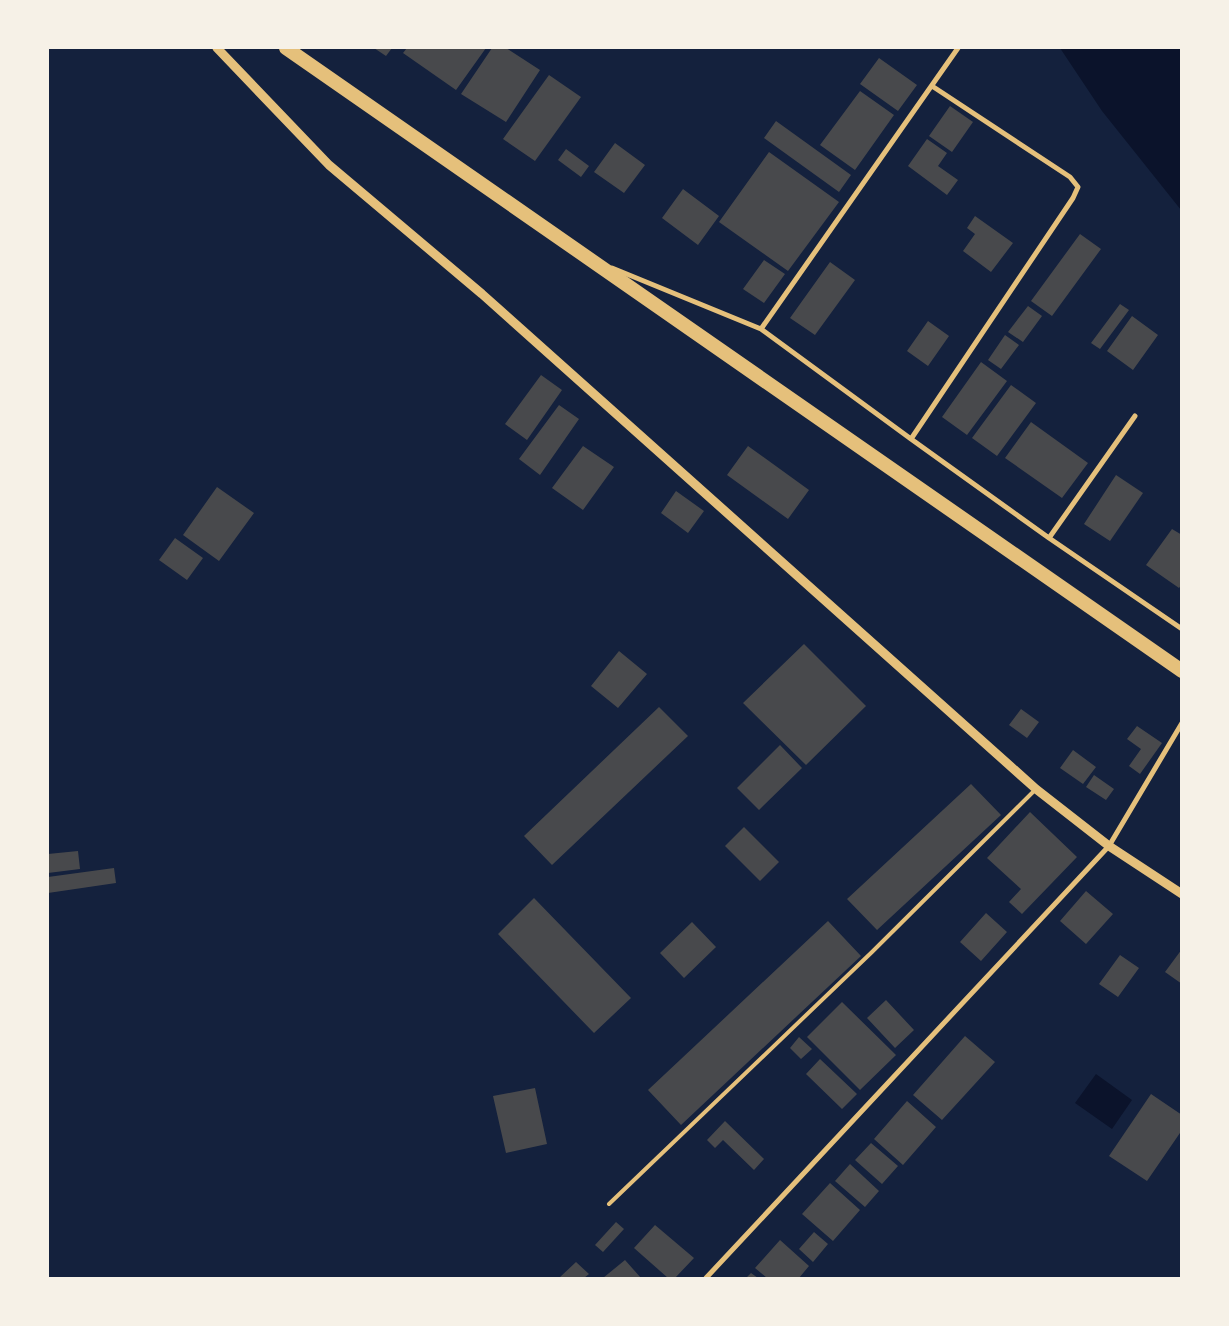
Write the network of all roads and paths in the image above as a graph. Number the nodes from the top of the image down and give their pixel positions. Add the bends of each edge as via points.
1 (217, 48) edge
2 (286, 48) edge
3 (958, 48) edge
4 (932, 86) junction
5 (586, 257) junction
6 (761, 329) junction
7 (1135, 416) dead end
8 (911, 439) junction
9 (1049, 538) junction
10 (1182, 630) edge
11 (1182, 671) edge
12 (1182, 723) edge
13 (1036, 790) junction
14 (1109, 846) junction
15 (1182, 894) edge
16 (609, 1204) dead end
17 (706, 1278) edge

1 - 13 street via 329,165 482,294
2 - 5 highway
3 - 4 street
4 - 6 street
4 - 8 street via 1070,177 1078,187
5 - 6 street
5 - 11 highway
6 - 8 street
7 - 9 street
8 - 9 street
9 - 10 street
12 - 14 street
13 - 14 street
13 - 16 lane
14 - 15 street
14 - 17 street

